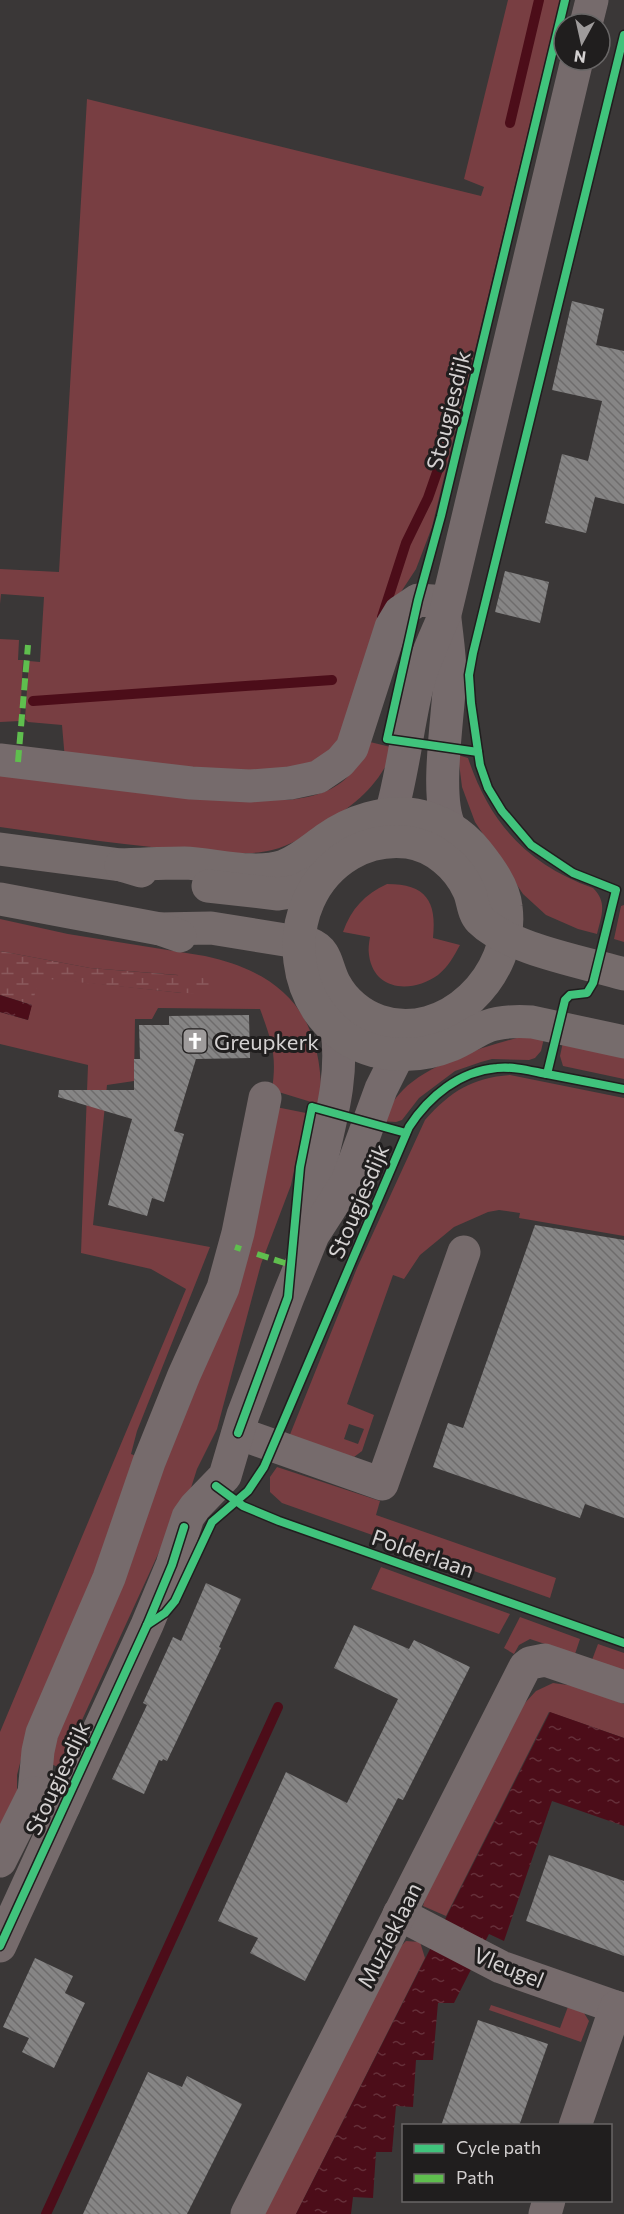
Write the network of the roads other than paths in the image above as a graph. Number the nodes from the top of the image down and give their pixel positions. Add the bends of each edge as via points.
1 (574, 72) edge
2 (446, 608) junction
3 (0, 760) edge
4 (391, 814) junction
5 (450, 828) junction
6 (377, 844) junction
7 (0, 849) edge
8 (121, 865) junction
9 (320, 880) junction
10 (0, 899) edge
11 (505, 921) junction
12 (160, 929) junction
13 (299, 942) junction
14 (624, 954) edge
15 (624, 974) edge
16 (303, 976) junction
17 (414, 1026) junction
18 (337, 1030) junction
19 (624, 1042) edge
20 (398, 1055) junction
21 (265, 1098) dead end
22 (314, 1235) junction
23 (464, 1252) dead end
24 (238, 1432) junction
25 (624, 1687) edge
26 (34, 1793) junction
27 (64, 1806) junction
28 (0, 1861) edge
29 (399, 1914) junction
30 (0, 1946) edge
31 (620, 2008) edge
32 (576, 2124) edge
33 (247, 2214) edge

1 - 2 street, Stougjesdijk
2 - 3 street via 418,600 400,612 352,748 318,777 290,783 223,785
2 - 4 street, Stougjesdijk via 419,677
2 - 5 street, Stougjesdijk via 450,674 443,790 444,812
4 - 5 main road via 416,815
4 - 6 main road
4 - 8 main road via 353,824 291,863 264,869 184,863
5 - 11 main road via 482,857 496,881
6 - 9 main road via 341,860
6 - 11 main road via 410,843 448,861 468,889 478,918 490,929
7 - 8 main road
8 - 9 main road via 182,883 270,894 297,891
9 - 13 main road via 305,909
10 - 12 main road
11 - 14 main road via 518,920
11 - 15 main road via 531,947
11 - 17 main road via 499,956 470,1000 439,1020
12 - 13 main road via 211,928
12 - 16 main road via 211,946 286,962
13 - 16 main road
13 - 17 main road via 319,948 336,987 360,1011 380,1021
16 - 18 main road via 315,1006
17 - 20 main road
18 - 20 main road via 366,1048
18 - 22 street, Stougjesdijk via 339,1079 318,1174
19 - 20 main road via 532,1022 502,1023 438,1049
20 - 22 street, Stougjesdijk via 381,1089 347,1182
21 - 26 street via 223,1288 149,1462 109,1578 42,1733
22 - 24 street, Stougjesdijk
23 - 24 street via 382,1484
24 - 27 street, Stougjesdijk via 225,1476 188,1517 147,1624
25 - 29 street, Muzieklaan via 552,1662 530,1663 521,1673
26 - 27 street
26 - 28 street
27 - 30 street, Stougjesdijk
29 - 31 street, Vleugel via 501,1967
29 - 33 street, Muzieklaan
31 - 32 street

